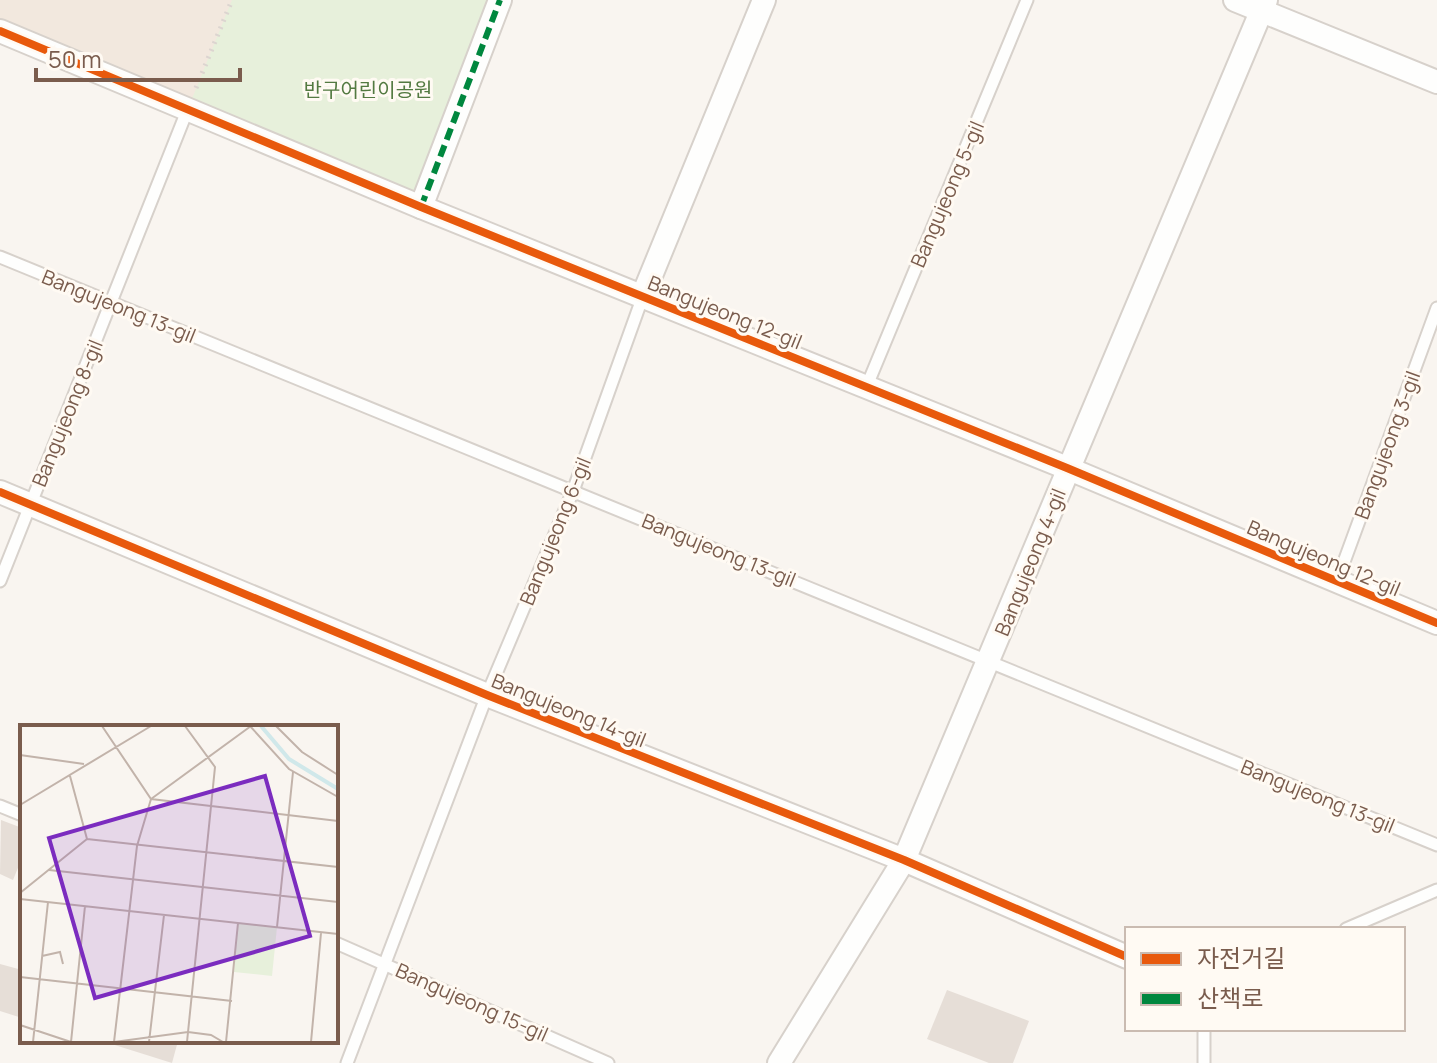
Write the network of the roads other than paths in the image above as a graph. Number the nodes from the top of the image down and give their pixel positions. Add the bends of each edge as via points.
1 (500, 0) edge
2 (764, 0) edge
3 (1027, 0) edge
4 (1235, 0) edge
5 (1264, 6) edge
6 (0, 31) edge
7 (1437, 82) edge
8 (187, 111) junction
9 (421, 207) junction
10 (0, 257) edge
11 (643, 295) junction
12 (111, 303) junction
13 (1437, 308) edge
14 (866, 388) junction
15 (1067, 468) junction
16 (573, 491) junction
17 (0, 492) edge
18 (30, 505) junction
19 (0, 581) edge
20 (1337, 581) junction
21 (1437, 623) edge
22 (990, 661) junction
23 (487, 695) junction
24 (0, 806) edge
25 (20, 814) edge
26 (1437, 845) edge
27 (904, 860) junction
28 (1437, 890) edge
29 (1351, 927) edge
30 (338, 944) edge
31 (1125, 956) edge
32 (385, 963) junction
33 (1204, 1031) edge
34 (347, 1063) edge
35 (608, 1063) edge
36 (779, 1063) edge
37 (1204, 1063) edge

1 - 9 street
2 - 11 street, Bangujeong 6-gil
3 - 14 lane, Bangujeong 5-gil
4 - 5 street
5 - 7 street
5 - 15 street, Bangujeong 4-gil
6 - 8 street, Bangujeong 12-gil
8 - 9 street, Bangujeong 12-gil
8 - 12 lane, Bangujeong 8-gil
9 - 11 street, Bangujeong 12-gil
10 - 12 lane, Bangujeong 13-gil
11 - 14 street, Bangujeong 12-gil
11 - 16 lane, Bangujeong 6-gil
12 - 16 lane, Bangujeong 13-gil
12 - 18 lane, Bangujeong 8-gil
13 - 20 lane, Bangujeong 3-gil
14 - 15 street, Bangujeong 12-gil
15 - 20 street, Bangujeong 12-gil
15 - 22 street, Bangujeong 4-gil
16 - 22 lane, Bangujeong 13-gil
16 - 23 lane, Bangujeong 6-gil
17 - 18 street, Bangujeong 14-gil
18 - 19 lane, Bangujeong 8-gil
18 - 23 street, Bangujeong 14-gil
20 - 21 street, Bangujeong 12-gil
22 - 26 lane, Bangujeong 13-gil
22 - 27 street, Bangujeong 4-gil
23 - 27 street, Bangujeong 14-gil
23 - 32 lane, Bangujeong 6-gil
24 - 25 lane
27 - 31 street, Bangujeong 14-gil
27 - 36 street, Bangujeong 4-gil
28 - 29 lane
30 - 32 lane, Bangujeong 15-gil
32 - 34 lane, Bangujeong 6-gil
32 - 35 lane, Bangujeong 15-gil
33 - 37 lane

